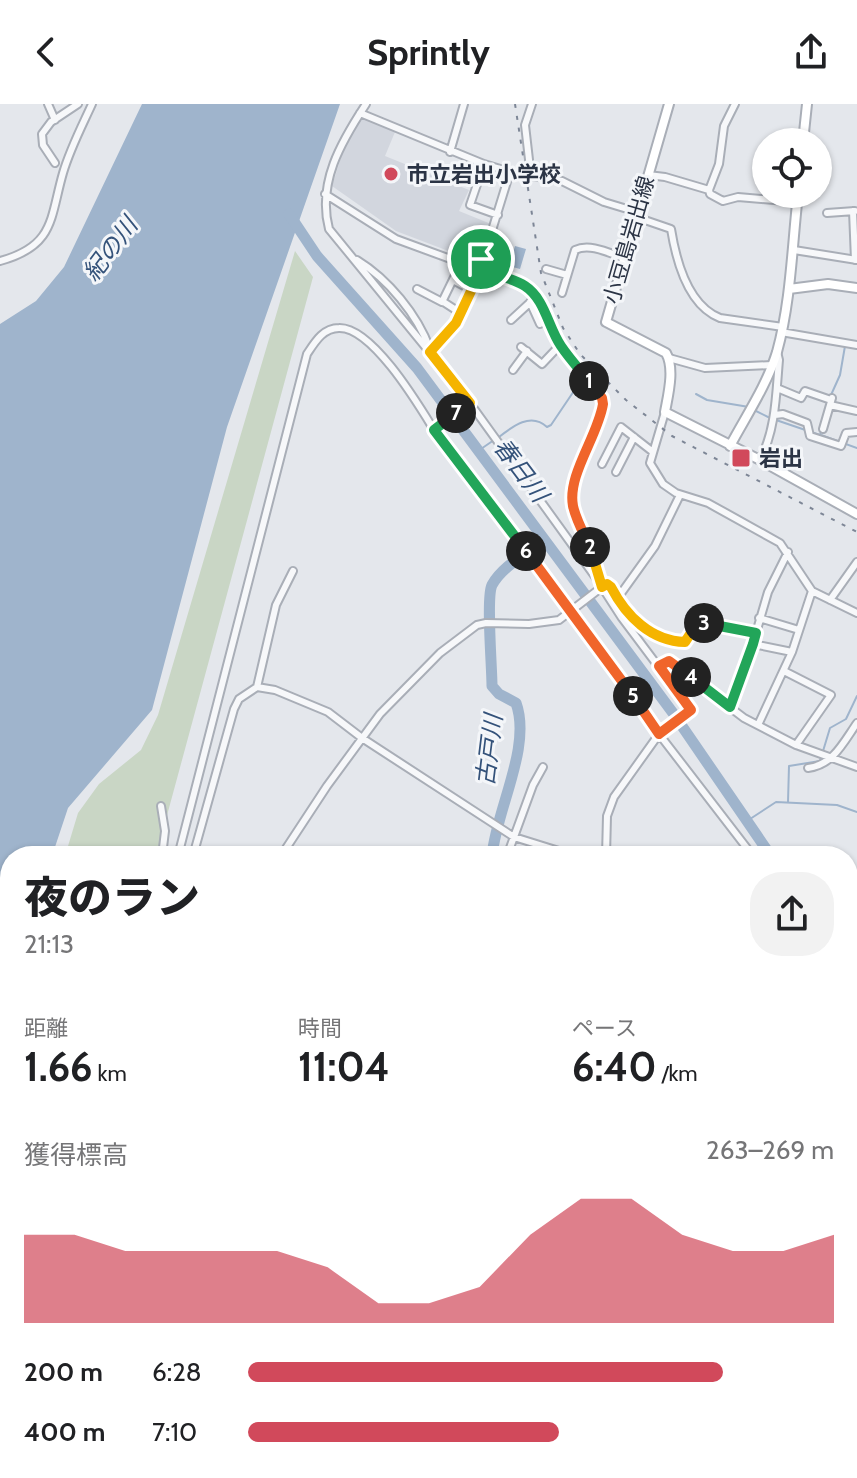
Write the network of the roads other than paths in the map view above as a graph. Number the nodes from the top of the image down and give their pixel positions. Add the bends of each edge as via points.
1 (48, 104) edge
2 (65, 104) edge
3 (78, 104) edge
4 (92, 104) edge
5 (366, 104) edge
6 (464, 104) edge
7 (532, 104) edge
8 (669, 104) edge
9 (735, 104) edge
10 (807, 104) edge
11 (69, 112) junction
12 (360, 113) junction
13 (55, 120) junction
14 (804, 128) edge
15 (450, 152) junction
16 (55, 163) dead end
17 (484, 164) junction
18 (510, 172) junction
19 (648, 175) junction
20 (531, 177) junction
21 (709, 190) junction
22 (325, 194) junction
23 (752, 197) edge
24 (797, 208) edge
25 (855, 211) edge
26 (827, 213) dead end
27 (498, 215) junction
28 (636, 215) junction
29 (794, 250) junction
30 (485, 253) junction
31 (624, 258) junction
32 (856, 260) edge
33 (0, 261) edge
34 (459, 263) junction
35 (546, 269) dead end
36 (492, 273) junction
37 (567, 275) junction
38 (453, 280) junction
39 (466, 287) dead end
40 (857, 288) edge
41 (417, 289) dead end
42 (789, 289) junction
43 (562, 293) dead end
44 (533, 299) junction
45 (442, 301) junction
46 (459, 312) dead end
47 (511, 320) dead end
48 (540, 324) dead end
49 (782, 329) junction
50 (560, 345) junction
51 (857, 345) edge
52 (431, 351) junction
53 (777, 352) junction
54 (669, 358) junction
55 (772, 365) junction
56 (513, 370) dead end
57 (777, 388) junction
58 (831, 401) junction
59 (470, 403) junction
60 (857, 411) edge
61 (665, 412) junction
62 (775, 415) junction
63 (823, 429) dead end
64 (434, 430) junction
65 (857, 432) edge
66 (634, 437) junction
67 (730, 446) junction
68 (653, 452) junction
69 (760, 460) junction
70 (602, 464) dead end
71 (616, 472) dead end
72 (680, 495) junction
73 (857, 514) edge
74 (788, 552) junction
75 (857, 562) edge
76 (293, 571) dead end
77 (600, 586) junction
78 (812, 591) junction
79 (616, 596) junction
80 (830, 600) junction
81 (573, 610) junction
82 (857, 613) edge
83 (759, 618) junction
84 (799, 630) junction
85 (756, 633) junction
86 (753, 644) junction
87 (792, 652) junction
88 (659, 666) junction
89 (784, 671) junction
90 (257, 687) junction
91 (730, 707) junction
92 (857, 723) edge
93 (758, 725) junction
94 (661, 732) junction
95 (362, 738) junction
96 (796, 745) junction
97 (831, 759) junction
98 (543, 767) dead end
99 (857, 767) edge
100 (808, 768) dead end
101 (161, 806) dead end
102 (514, 837) junction
103 (163, 846) edge
104 (181, 846) edge
105 (196, 846) edge
106 (288, 846) edge
107 (511, 846) edge
108 (543, 846) edge
109 (606, 846) edge
110 (746, 846) edge

1 - 13 street
2 - 11 street
3 - 11 street
4 - 33 street via 69,153 50,225 27,251
5 - 12 street
6 - 15 street
7 - 20 street via 525,125
8 - 19 main road, 小豆島岩出線
9 - 21 street via 724,126
10 - 14 main road
11 - 13 street
12 - 15 street
12 - 22 street via 332,166
13 - 16 street via 42,134
15 - 17 street
17 - 18 street
17 - 27 street via 470,205
18 - 20 street
18 - 27 street
19 - 21 street
19 - 28 main road, 小豆島岩出線
20 - 28 street via 562,181
21 - 23 street via 723,201
22 - 34 street via 396,239
22 - 52 street via 329,229
24 - 29 main road
25 - 26 street
25 - 32 street
27 - 30 street
28 - 31 main road, 小豆島岩出線
28 - 49 street via 671,229 681,270 710,315
29 - 32 street
29 - 42 main road
30 - 34 street via 477,260 459,258
30 - 36 street
31 - 37 street via 581,247 575,250
31 - 54 main road, 小豆島岩出線 via 606,322
34 - 36 street
34 - 38 street
34 - 52 street via 479,274 456,323
35 - 37 street
36 - 44 street via 524,286
37 - 43 street
38 - 39 street
38 - 45 street
40 - 42 main road via 828,284
41 - 45 street
42 - 49 main road
44 - 47 street
44 - 48 street
44 - 50 street
45 - 46 street
49 - 51 street
49 - 53 main road
50 - 56 street via 542,364 524,349
50 - 77 street via 602,398 602,414 573,499
52 - 59 street
53 - 55 main road
53 - 57 street
54 - 55 street via 705,368
54 - 61 main road
55 - 67 main road
57 - 58 street via 801,398 805,391
57 - 62 street
58 - 60 street
58 - 63 street
59 - 64 street
59 - 77 street
61 - 67 main road
61 - 68 street
62 - 65 street via 807,423 810,436 841,446 846,433
62 - 69 street
64 - 81 street
64 - 104 street via 407,388 360,335 341,327 330,329 307,354
66 - 68 street
66 - 70 street via 621,427
66 - 71 street
67 - 69 main road
68 - 72 street via 650,467
69 - 73 main road
72 - 74 street via 708,503
72 - 79 street via 655,546
74 - 78 street
74 - 83 street
75 - 80 street
76 - 90 street via 276,605
77 - 79 street via 607,584
77 - 81 street
77 - 88 street
78 - 80 street
78 - 84 street
79 - 85 street via 659,638 685,642 698,622
80 - 82 street
81 - 94 street
81 - 95 street via 551,623 477,625 414,678
83 - 84 street
83 - 85 street
84 - 87 street
85 - 86 street
86 - 87 street
86 - 91 street
87 - 89 street
88 - 91 street via 669,661
88 - 94 street via 691,710
89 - 93 street
89 - 96 street via 831,695
90 - 95 street via 328,712
90 - 105 street via 234,709
91 - 93 street
92 - 97 street
93 - 96 street
94 - 109 street via 614,797
94 - 110 street
95 - 102 street
95 - 106 street
96 - 97 street
97 - 99 street
97 - 100 street
98 - 102 street
101 - 103 street
102 - 107 street
102 - 108 street

